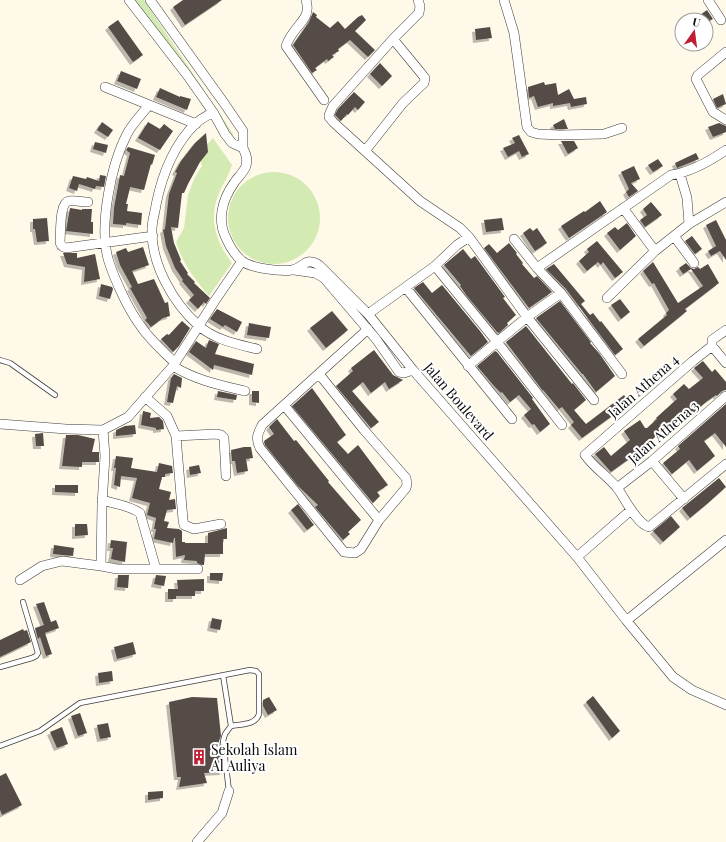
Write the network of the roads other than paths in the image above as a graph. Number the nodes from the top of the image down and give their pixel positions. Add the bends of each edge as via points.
1 (129, 0) edge
2 (150, 0) edge
3 (306, 0) edge
4 (418, 0) edge
5 (504, 0) edge
6 (708, 0) edge
7 (721, 20) dead end
8 (393, 40) junction
9 (726, 52) edge
10 (105, 87) dead end
11 (324, 100) dead end
12 (149, 105) junction
13 (213, 112) junction
14 (726, 120) edge
15 (196, 124) junction
16 (622, 128) dead end
17 (243, 148) junction
18 (726, 150) edge
19 (365, 151) junction
20 (680, 174) junction
21 (88, 202) dead end
22 (726, 202) edge
23 (622, 208) junction
24 (689, 224) junction
25 (153, 236) junction
26 (674, 236) junction
27 (469, 238) junction
28 (514, 239) dead end
29 (106, 243) junction
30 (655, 251) junction
31 (242, 261) junction
32 (694, 264) dead end
33 (435, 266) junction
34 (537, 268) junction
35 (294, 270) junction
36 (406, 288) junction
37 (561, 293) junction
38 (607, 298) dead end
39 (368, 314) junction
40 (527, 317) junction
41 (199, 326) junction
42 (368, 329) junction
43 (726, 330) edge
44 (497, 342) junction
45 (712, 346) junction
46 (258, 349) dead end
47 (0, 360) edge
48 (726, 363) edge
49 (174, 364) junction
50 (468, 366) junction
51 (413, 370) junction
52 (319, 374) junction
53 (622, 374) dead end
54 (246, 391) dead end
55 (55, 395) dead end
56 (726, 396) edge
57 (145, 397) junction
58 (594, 400) dead end
59 (284, 405) junction
60 (512, 419) dead end
61 (0, 424) edge
62 (562, 425) dead end
63 (103, 430) junction
64 (176, 436) junction
65 (652, 461) junction
66 (726, 464) edge
67 (226, 476) dead end
68 (617, 488) junction
69 (684, 499) junction
70 (102, 500) junction
71 (631, 510) junction
72 (379, 520) junction
73 (221, 524) dead end
74 (726, 540) edge
75 (577, 557) junction
76 (101, 566) junction
77 (156, 569) junction
78 (198, 569) dead end
79 (20, 580) dead end
80 (23, 602) dead end
81 (626, 620) junction
82 (0, 667) edge
83 (223, 675) junction
84 (726, 705) edge
85 (231, 726) junction
86 (0, 746) edge
87 (229, 791) joint
88 (197, 842) edge

1 - 13 street
2 - 17 street via 242,131
3 - 11 street via 308,12 286,46
4 - 8 street via 419,14
5 - 16 street via 514,33 527,128 538,134 560,136 604,134
6 - 7 street
8 - 19 street via 425,78 424,83 403,103
8 - 19 street via 333,106 329,115 333,122
9 - 14 street via 696,79 713,112
10 - 12 street
12 - 15 street
12 - 29 street via 127,133 115,166 107,204
13 - 15 street
13 - 17 street via 232,143
15 - 25 street via 179,144 167,165 158,196
17 - 31 street via 247,157 246,166 229,190 221,221 226,239
18 - 20 street
19 - 27 street via 420,200 460,228
20 - 23 street via 671,175
20 - 24 street via 687,198
21 - 29 street via 65,203 62,210 60,245 66,248
22 - 24 street
23 - 30 street
23 - 34 street
24 - 26 street
25 - 29 street
25 - 41 street via 162,274 174,298
26 - 30 street
26 - 32 street
27 - 33 street via 457,245
27 - 40 street
28 - 34 street
29 - 49 street via 109,261 129,309 140,326
30 - 38 street
31 - 35 street, Jalan Boulevard via 272,270
31 - 41 street
33 - 36 street
33 - 44 street
34 - 37 street
35 - 39 street, Jalan Boulevard via 313,261
35 - 42 street via 315,273 324,278
36 - 39 street
36 - 50 street
37 - 40 street
37 - 53 street
39 - 51 street, Jalan Boulevard
40 - 44 street
40 - 58 street
41 - 46 street via 216,337
41 - 49 street
42 - 51 street via 399,372
42 - 52 street
43 - 45 street, Jalan Athena 4 via 712,340
44 - 50 street
44 - 62 street
45 - 48 street
45 - 68 street, Jalan Athena 4 via 585,454 592,465
47 - 55 lane
49 - 54 street via 185,374 198,379
49 - 57 street
50 - 60 street
51 - 75 street, Jalan Boulevard
52 - 59 street
52 - 72 street via 406,478 406,488
56 - 65 street, Jalan Athena 3
57 - 63 street via 128,417
57 - 64 street via 167,416
59 - 72 street
59 - 72 street via 262,424 257,442 344,552 355,553 361,549
61 - 63 street
63 - 70 street via 105,456
64 - 67 street via 221,435 224,438
64 - 73 street via 184,524 194,529
65 - 68 street, Jalan Athena 3
65 - 69 street
66 - 69 street
68 - 71 street
69 - 71 street via 649,527
70 - 76 street
70 - 77 street via 127,506 140,514
71 - 75 street
74 - 81 street
75 - 81 street, Jalan Boulevard
76 - 77 street via 117,569
76 - 79 street via 62,561 42,566
77 - 78 street
80 - 82 lane via 38,653 32,658
81 - 84 street, Jalan Boulevard via 673,677 692,690
83 - 85 lane
83 - 85 lane via 250,670 259,674 258,719
83 - 86 lane via 80,703 40,731
85 - 87 lane via 225,734 224,741
87 - 88 street via 222,813

